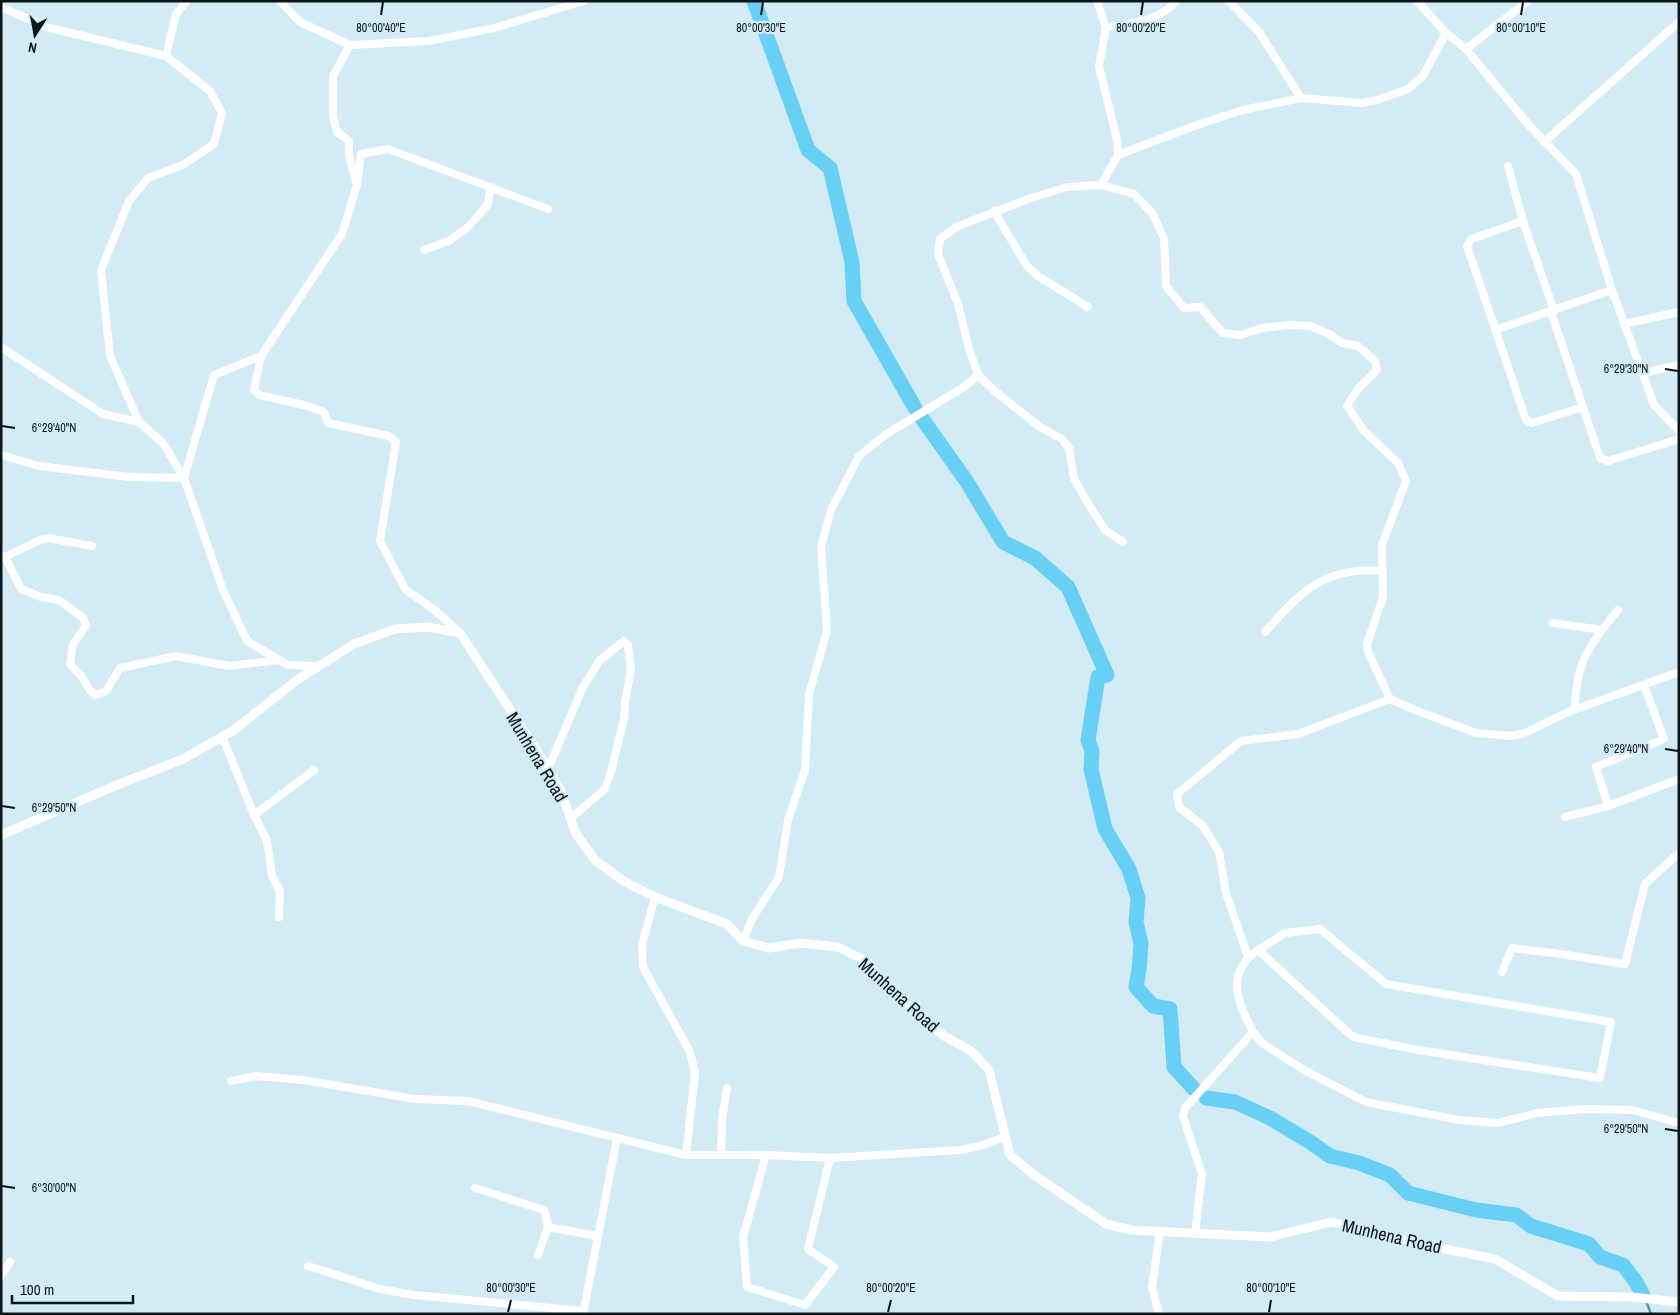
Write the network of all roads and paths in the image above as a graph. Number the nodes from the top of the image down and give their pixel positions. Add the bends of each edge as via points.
1 (186, 1) edge
2 (280, 1) edge
3 (584, 1) edge
4 (1098, 1) edge
5 (1176, 1) edge
6 (1229, 1) edge
7 (1417, 1) edge
8 (1528, 1) edge
9 (1, 7) edge
10 (1679, 22) edge
11 (1106, 28) junction
12 (1446, 33) junction
13 (350, 45) junction
14 (1466, 50) junction
15 (166, 56) junction
16 (1301, 98) junction
17 (1544, 142) junction
18 (1118, 156) junction
19 (1508, 166) dead end
20 (357, 185) junction
21 (1101, 185) junction
22 (491, 188) junction
23 (548, 209) dead end
24 (994, 211) junction
25 (1522, 221) junction
26 (424, 250) dead end
27 (1612, 290) junction
28 (1088, 307) dead end
29 (1552, 311) junction
30 (1679, 312) edge
31 (1624, 324) junction
32 (1495, 330) junction
33 (1, 347) edge
34 (261, 356) junction
35 (1679, 365) edge
36 (1642, 373) junction
37 (978, 375) junction
38 (1583, 407) junction
39 (139, 422) junction
40 (1679, 431) edge
41 (1679, 438) edge
42 (1, 454) edge
43 (184, 478) junction
44 (1123, 542) dead end
45 (92, 546) dead end
46 (3, 556) edge
47 (1382, 571) junction
48 (1618, 610) dead end
49 (1553, 623) dead end
50 (1602, 630) junction
51 (1265, 632) dead end
52 (460, 633) junction
53 (279, 660) junction
54 (319, 666) junction
55 (1679, 672) edge
56 (1644, 685) junction
57 (1390, 699) junction
58 (1575, 710) junction
59 (222, 736) junction
60 (548, 769) junction
61 (314, 770) dead end
62 (1679, 779) edge
63 (1608, 806) junction
64 (254, 815) junction
65 (1565, 817) dead end
66 (571, 818) junction
67 (1, 835) edge
68 (1679, 853) edge
69 (655, 897) junction
70 (279, 917) dead end
71 (743, 942) junction
72 (1258, 950) junction
73 (1248, 957) junction
74 (1502, 972) dead end
75 (1253, 1032) junction
76 (231, 1080) dead end
77 (727, 1088) dead end
78 (1679, 1123) edge
79 (1005, 1137) junction
80 (617, 1138) junction
81 (686, 1155) junction
82 (721, 1155) junction
83 (766, 1155) junction
84 (830, 1158) junction
85 (475, 1188) dead end
86 (548, 1227) junction
87 (1160, 1232) junction
88 (1195, 1233) junction
89 (598, 1236) junction
90 (538, 1255) dead end
91 (10, 1262) dead end
92 (308, 1266) dead end
93 (1, 1276) edge
94 (1679, 1302) edge
95 (583, 1312) edge
96 (1159, 1314) edge

1 - 15 street via 176,14
2 - 13 street via 300,22
3 - 13 street via 494,28 429,41
4 - 11 street
5 - 11 street via 1166,12 1148,20
6 - 16 street via 1259,32
7 - 12 street
8 - 14 street
9 - 15 street via 46,27
10 - 17 street
11 - 18 street via 1099,66
12 - 14 street
12 - 16 street via 1423,76 1408,89 1362,103
13 - 20 street via 333,76 333,116 337,132 349,141 348,155
14 - 17 street
15 - 39 street via 210,91 222,113 214,144 183,166 148,178 129,201 101,270 110,356
16 - 18 street via 1243,110
17 - 27 street via 1576,174
18 - 21 street
19 - 25 street
20 - 22 street via 361,154 388,149
20 - 34 street via 342,234
21 - 24 street via 1067,187
21 - 47 street via 1134,194 1153,214 1164,239 1166,286 1184,308 1200,307 1223,334 1289,325 1311,326 1342,343 1358,346 1375,361 1377,370 1346,406 1364,431 1398,463 1406,481 1382,545
22 - 23 street
22 - 26 street via 488,204 470,226 449,241
24 - 28 street via 1027,266
24 - 37 street via 956,226 940,239 938,254 958,304
25 - 29 street
25 - 32 street via 1471,239 1467,246
27 - 29 street
27 - 31 street
29 - 32 street
29 - 38 street
30 - 31 street
31 - 36 street
32 - 38 street via 1526,420 1532,423
33 - 39 street via 104,414
34 - 43 street via 214,375
34 - 52 street via 254,390 259,395 308,406 324,412 328,423 389,436 396,442 380,541 405,589
35 - 36 street
36 - 40 street via 1654,405
37 - 44 street via 1040,427 1062,439 1069,448 1074,478 1084,497 1105,530
37 - 71 street via 885,435 859,456 831,510 821,547 826,630 809,694 805,770 788,820 779,877 752,919
38 - 41 street via 1600,458 1608,461
39 - 43 street via 163,443
42 - 43 street via 39,466 130,477
43 - 53 street via 223,590 247,641
45 - 46 street via 48,538
46 - 53 street via 21,589 59,600 84,618 86,626 73,644 70,664 95,695 106,690 120,668 176,656 229,666
47 - 51 street via 1362,569 1345,572 1315,584 1294,600
47 - 57 street via 1383,597 1367,644
48 - 50 street
49 - 50 street
50 - 58 street via 1582,663 1575,692
52 - 54 street via 428,627 395,629 354,644
52 - 60 street, Munhena Road
53 - 54 street via 288,665
54 - 59 street
55 - 56 street
56 - 58 street
56 - 63 street via 1664,738 1596,767
57 - 58 street via 1476,733 1512,736
57 - 73 street via 1298,734 1241,741 1177,794 1179,807 1203,826 1219,852 1226,893
59 - 64 street
59 - 67 street via 183,759
60 - 66 street, Munhena Road
60 - 66 street via 583,687 600,660 624,641 628,645 631,670 624,719 611,771 605,789
61 - 64 street
62 - 63 street
63 - 65 street
64 - 70 street via 267,841 272,876 280,891
66 - 69 street, Munhena Road via 576,834 596,861 625,882
68 - 74 street via 1645,884 1625,964 1512,948
69 - 71 street, Munhena Road via 727,924
69 - 81 street via 642,945 643,967 690,1052 695,1074
71 - 79 street, Munhena Road via 769,948 800,943 838,947 864,960 918,1016 971,1052 989,1070
72 - 72 street via 1353,1037 1600,1078 1611,1022 1386,984 1320,929 1285,933
72 - 73 street
73 - 75 street via 1236,979 1239,1005
75 - 78 street via 1262,1043 1304,1070 1366,1102 1459,1120 1498,1123 1537,1113 1586,1109 1632,1110
75 - 88 street via 1184,1108 1183,1116 1202,1174
76 - 80 street via 256,1076 303,1080 415,1098 468,1101
77 - 82 street
79 - 84 street via 960,1150
79 - 87 street, Munhena Road via 1010,1155 1106,1224
80 - 81 street
80 - 89 street
81 - 82 street
82 - 83 street
83 - 84 street
83 - 84 street via 743,1237 747,1287 805,1305 834,1267 808,1249
85 - 86 street via 544,1210
86 - 89 street
86 - 90 street
87 - 88 street, Munhena Road
87 - 96 street via 1152,1287
88 - 94 street, Munhena Road via 1270,1237 1332,1222 1495,1259 1558,1296 1631,1297
89 - 95 street
91 - 93 street
92 - 95 street via 380,1289 414,1295

